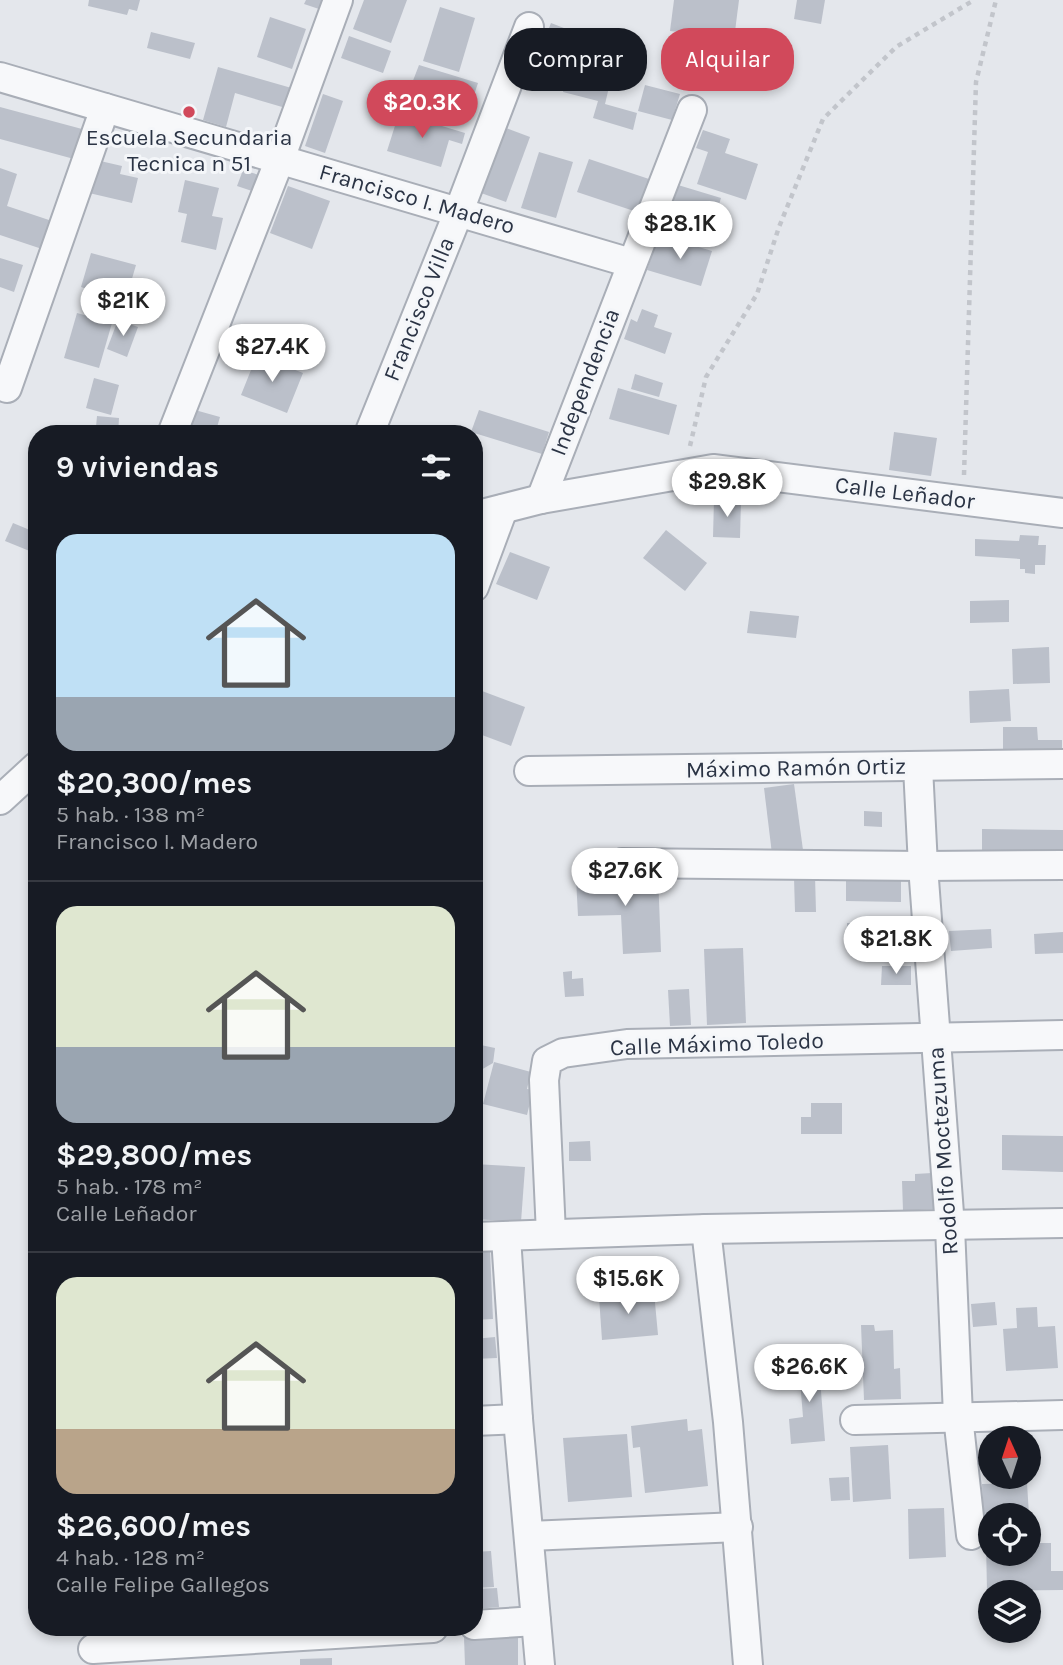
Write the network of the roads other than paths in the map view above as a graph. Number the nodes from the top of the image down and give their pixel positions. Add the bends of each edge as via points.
1 (338, 0) edge
2 (528, 27) dead end
3 (0, 77) edge
4 (104, 108) junction
5 (692, 110) dead end
6 (280, 159) junction
7 (459, 211) junction
8 (631, 262) junction
9 (6, 388) dead end
10 (176, 425) edge
11 (373, 425) edge
12 (541, 499) junction
13 (503, 509) junction
14 (1063, 513) edge
15 (483, 514) edge
16 (483, 563) edge
17 (1063, 764) edge
18 (918, 767) junction
19 (529, 771) dead end
20 (28, 774) edge
21 (0, 800) edge
22 (622, 863) dead end
23 (1063, 864) edge
24 (923, 866) junction
25 (1063, 1035) edge
26 (934, 1037) junction
27 (1063, 1223) edge
28 (950, 1227) junction
29 (706, 1229) junction
30 (551, 1234) junction
31 (483, 1237) edge
32 (506, 1237) junction
33 (1063, 1415) edge
34 (958, 1416) junction
35 (518, 1419) junction
36 (855, 1420) dead end
37 (483, 1421) edge
38 (738, 1527) junction
39 (971, 1535) dead end
40 (529, 1536) junction
41 (536, 1621) junction
42 (483, 1624) edge
43 (303, 1636) edge
44 (93, 1649) dead end
45 (540, 1665) edge
46 (748, 1665) edge

1 - 6 street
2 - 7 street, Francisco Villa
3 - 4 street, Francisco I. Madero
4 - 6 street, Francisco I. Madero
4 - 9 street
5 - 8 street, Independencia
6 - 7 street, Francisco I. Madero
6 - 10 street
7 - 8 street, Francisco I. Madero
7 - 11 street, Francisco Villa
8 - 12 street, Independencia
12 - 13 street, Calle Leñador
12 - 14 street, Calle Leñador via 713,469
13 - 15 street, Calle Leñador
13 - 16 street
17 - 18 street, Máximo Ramón Ortiz
18 - 19 street, Máximo Ramón Ortiz
18 - 24 street, Rodolfo Moctezuma
20 - 21 street
22 - 24 street
23 - 24 street
24 - 26 street, Rodolfo Moctezuma
25 - 26 street, Calle Máximo Toledo
26 - 28 street, Rodolfo Moctezuma
26 - 30 street, Calle Máximo Toledo via 627,1044 563,1053 547,1061
27 - 28 street
28 - 29 street
28 - 34 street, Rodolfo Moctezuma
29 - 30 street
29 - 38 street
30 - 32 street
31 - 32 street
32 - 35 street
33 - 34 street
34 - 36 street
34 - 39 street, Rodolfo Moctezuma
35 - 37 street
35 - 40 street
38 - 40 street
38 - 46 street
40 - 41 street
41 - 42 street
41 - 45 street
43 - 44 street

